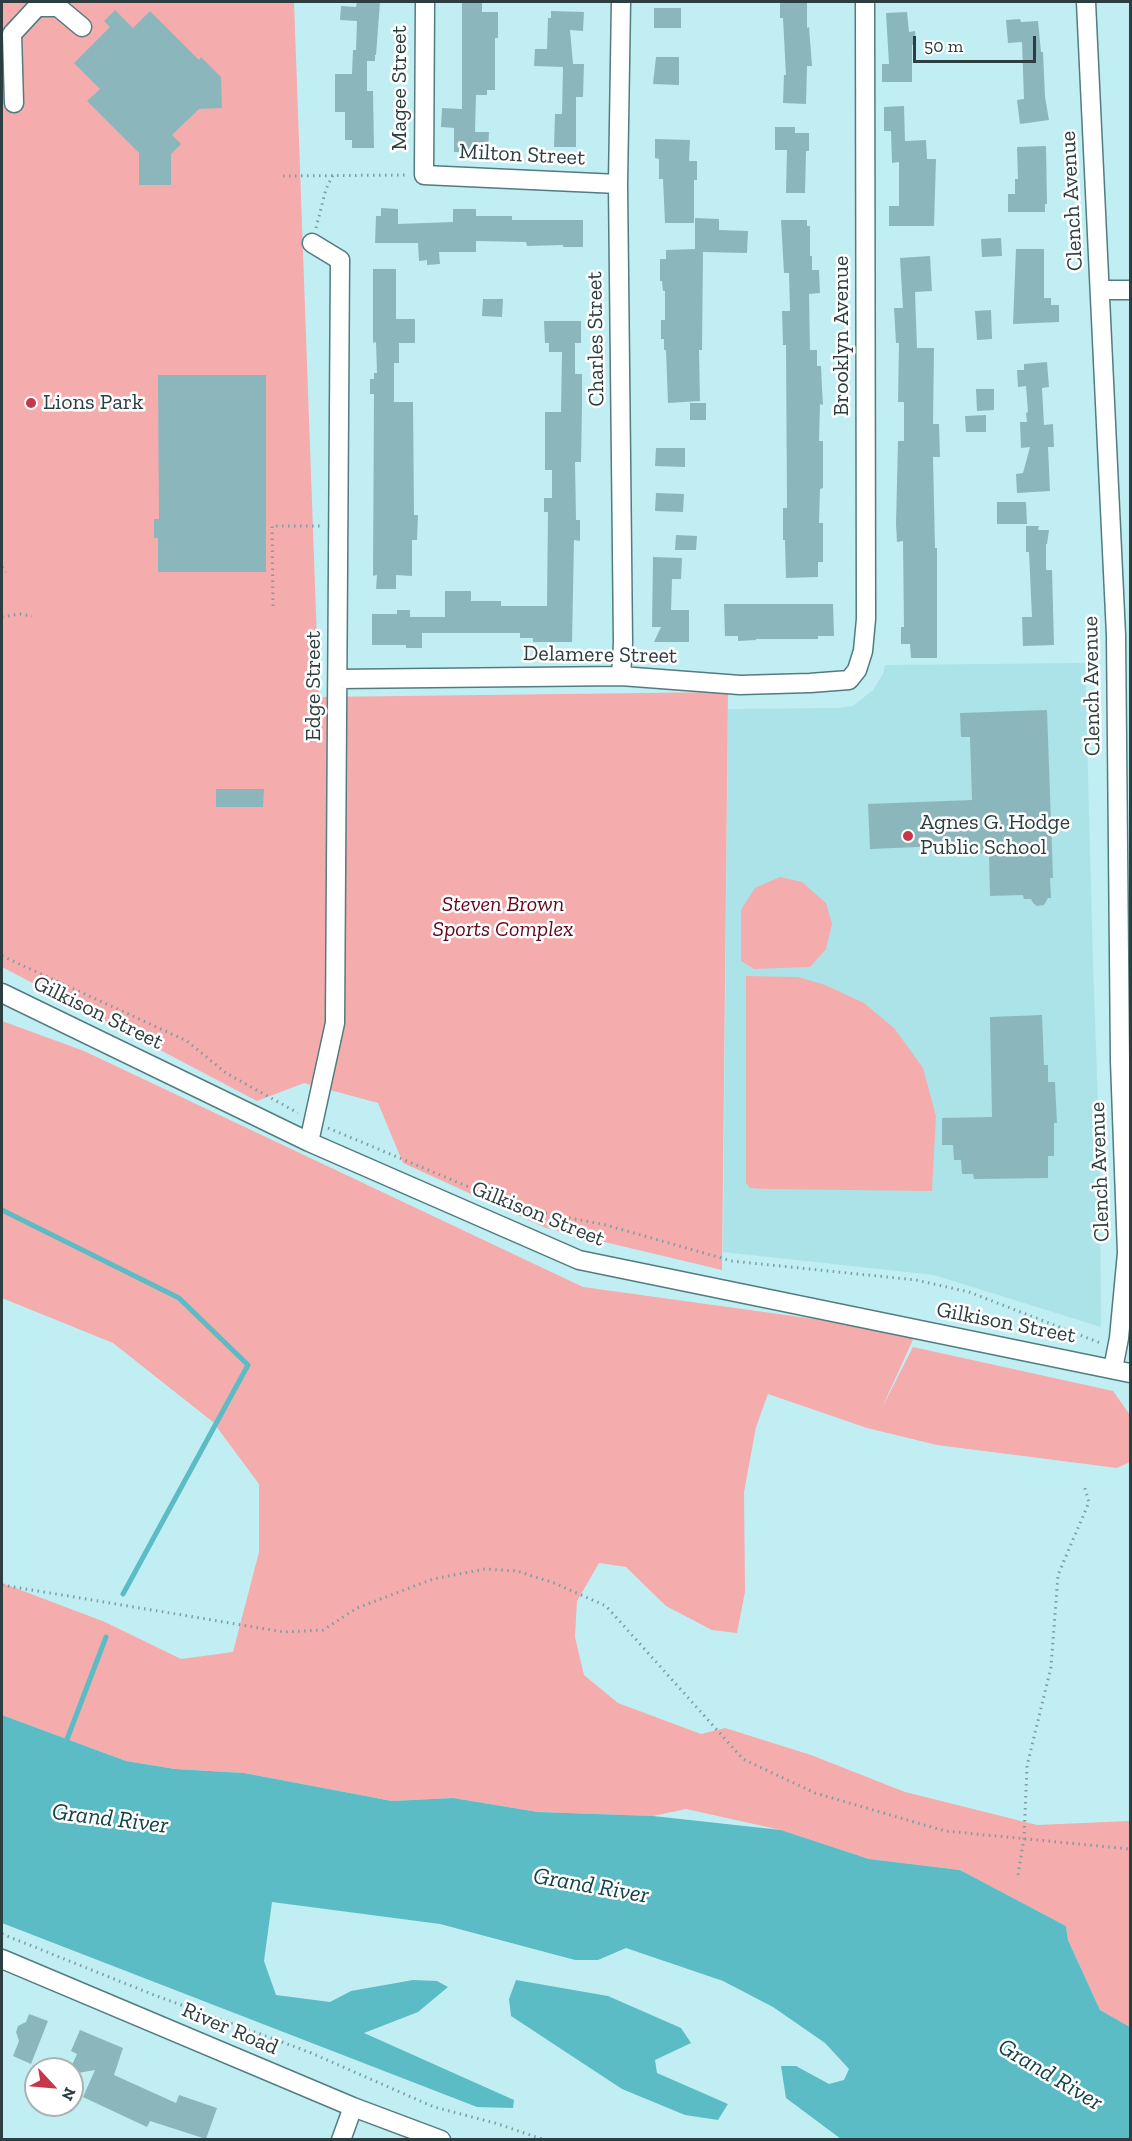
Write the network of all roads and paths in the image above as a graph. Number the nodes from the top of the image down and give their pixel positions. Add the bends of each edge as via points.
1 (425, 2) edge
2 (621, 2) edge
3 (865, 2) edge
4 (1086, 2) edge
5 (82, 27) dead end
6 (14, 103) dead end
7 (333, 175) junction
8 (424, 175) junction
9 (283, 176) dead end
10 (618, 184) junction
11 (312, 243) joint
12 (1100, 290) junction
13 (1131, 290) edge
14 (339, 526) junction
15 (2, 567) edge
16 (6, 572) dead end
17 (273, 606) dead end
18 (32, 616) dead end
19 (2, 617) edge
20 (1123, 634) edge
21 (857, 670) joint
22 (621, 676) junction
23 (338, 679) junction
24 (1125, 863) edge
25 (2, 956) edge
26 (2, 993) edge
27 (1125, 1061) edge
28 (313, 1122) junction
29 (309, 1143) junction
30 (1116, 1349) junction
31 (1122, 1371) edge
32 (1084, 1485) dead end
33 (2, 1585) edge
34 (1024, 1838) junction
35 (1131, 1849) edge
36 (1018, 1875) dead end
37 (2, 1934) edge
38 (2, 1959) edge
39 (353, 2107) junction
40 (341, 2139) edge
41 (441, 2139) edge
42 (545, 2139) edge

1 - 8 street, Magee Street
2 - 10 street, Charles Street
3 - 21 street, Brooklyn Avenue via 866,619
4 - 12 street, Clench Avenue
5 - 6 street via 58,7 38,7 12,34
7 - 8 path
7 - 9 path
7 - 11 path
8 - 10 street, Milton Street
10 - 22 street, Charles Street
11 - 14 street, Edge Street via 340,260
12 - 13 street
12 - 20 street, Clench Avenue
14 - 17 path via 273,526
14 - 23 street, Edge Street
15 - 16 path
18 - 19 path
20 - 24 street, Clench Avenue
21 - 22 street, Delamere Street via 849,680 740,685
22 - 23 street, Delamere Street
23 - 28 street, Edge Street via 335,1023
24 - 27 street, Clench Avenue
25 - 28 path via 187,1041 226,1073
26 - 29 street, Gilkison Street
27 - 30 street, Clench Avenue via 1127,1253
28 - 29 street, Edge Street
28 - 30 path via 519,1208 606,1225 732,1261 916,1280 948,1287
29 - 31 street, Gilkison Street via 579,1260
30 - 31 street, Clench Avenue
32 - 34 path via 1089,1502 1058,1575 1051,1667 1026,1766
33 - 34 path via 284,1632 323,1630 357,1608 433,1580 485,1569 518,1571 606,1606 743,1759 815,1792 945,1831
34 - 35 path
34 - 36 path
37 - 42 path via 309,2052 434,2107
38 - 39 street, River Road
39 - 40 street
39 - 41 street, River Road

